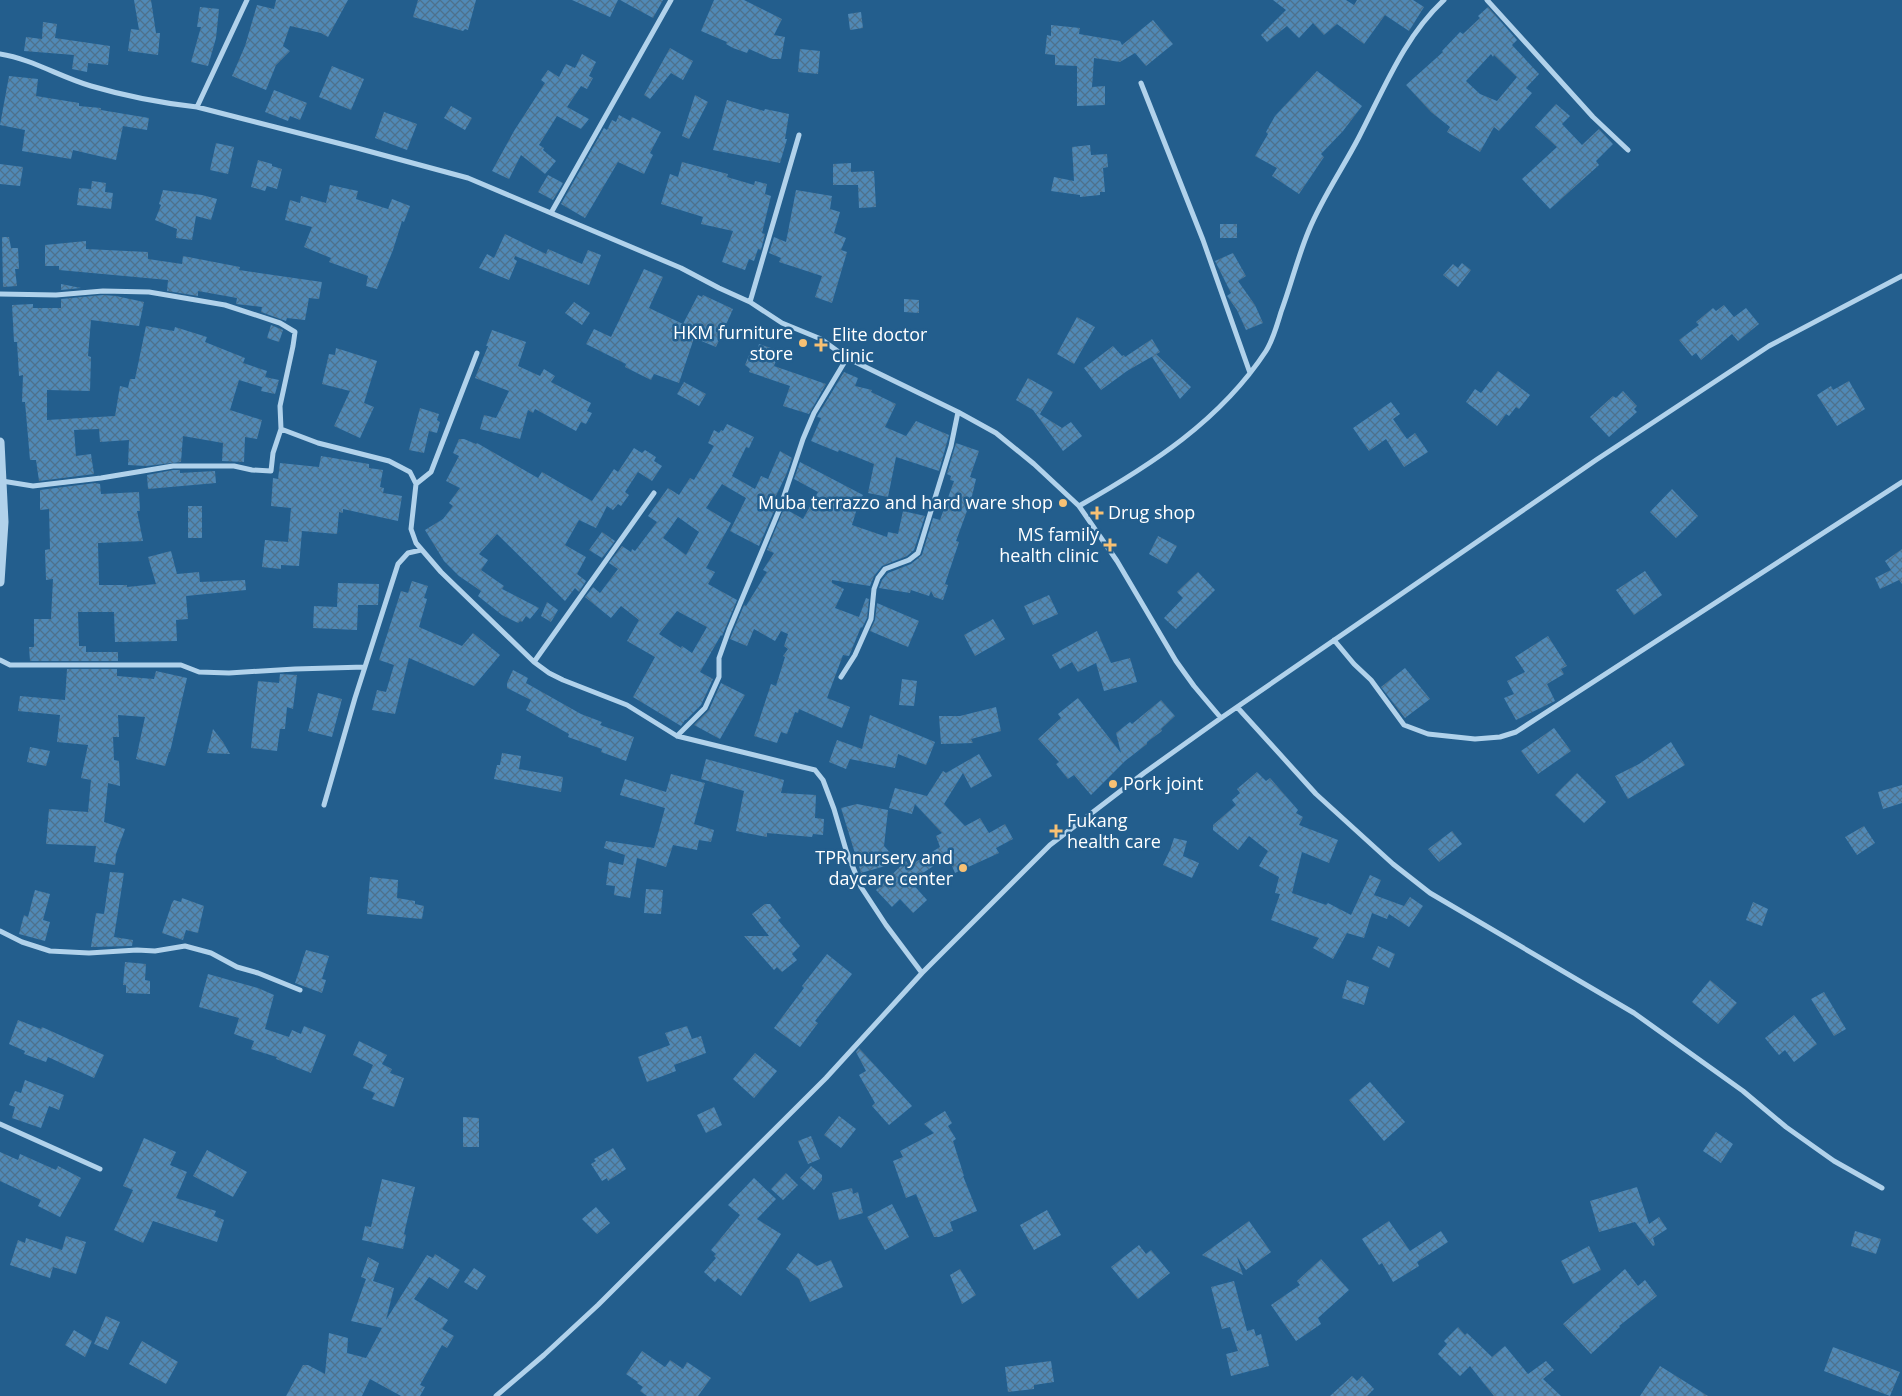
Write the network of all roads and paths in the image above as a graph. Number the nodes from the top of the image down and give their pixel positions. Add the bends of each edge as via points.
1 (247, 0) edge
2 (671, 0) edge
3 (1444, 0) edge
4 (1487, 0) edge
5 (0, 54) edge
6 (1141, 83) dead end
7 (196, 107) junction
8 (799, 135) dead end
9 (1628, 150) dead end
10 (552, 213) junction
11 (1902, 276) edge
12 (0, 294) edge
13 (750, 302) junction
14 (477, 353) dead end
15 (846, 358) junction
16 (1250, 373) junction
17 (958, 412) junction
18 (280, 429) junction
19 (0, 444) edge
20 (2, 481) junction
21 (1902, 482) edge
22 (416, 484) junction
23 (654, 493) dead end
24 (1079, 506) junction
25 (421, 550) junction
26 (0, 582) edge
27 (1334, 640) junction
28 (0, 660) edge
29 (534, 662) junction
30 (365, 667) junction
31 (842, 677) dead end
32 (1237, 707) junction
33 (1221, 718) junction
34 (677, 736) junction
35 (324, 805) dead end
36 (0, 931) edge
37 (922, 974) junction
38 (300, 990) dead end
39 (0, 1124) edge
40 (100, 1169) dead end
41 (1882, 1188) dead end
42 (496, 1396) edge

1 - 7 street
2 - 10 street
3 - 16 street via 1431,12 1385,83 1309,230 1268,349
4 - 9 street via 1593,118
5 - 7 street via 14,56 90,86
6 - 16 street via 1203,240
7 - 10 street via 468,178
8 - 13 street
10 - 13 street via 681,268
11 - 27 street via 1769,346
12 - 18 street via 149,292 226,305 280,323 295,332 280,406
13 - 15 street via 782,323 821,339
14 - 22 street via 431,472
15 - 17 street
15 - 34 street via 814,412 803,439 780,508 719,658 716,685 705,708
16 - 24 street via 1218,409 1177,444 1135,474
17 - 24 street via 996,434
17 - 31 street via 951,446 918,552 908,560 885,569 878,578 871,619
18 - 20 street via 271,471 234,466 173,466 33,486
18 - 22 street via 318,443 389,461 410,472
19 - 20 street
20 - 26 street via 4,522
21 - 27 street via 1516,732 1500,737 1476,740 1428,734 1404,726 1371,680
22 - 25 street via 411,528
23 - 29 street
24 - 33 street via 1118,561 1176,661
25 - 29 street
25 - 30 street via 408,553 398,564
27 - 32 street
28 - 30 street via 10,666 181,665 199,672 222,673
29 - 34 street via 563,680 627,704
30 - 35 street
32 - 33 street
32 - 41 street via 1316,794 1430,893 1634,1013 1743,1091 1786,1127
33 - 37 street via 1050,845
34 - 37 street via 814,770 822,780 834,809 861,887
36 - 38 street via 50,951 155,951 185,946 211,953 237,967
37 - 42 street via 826,1078 611,1291 544,1356
39 - 40 street

